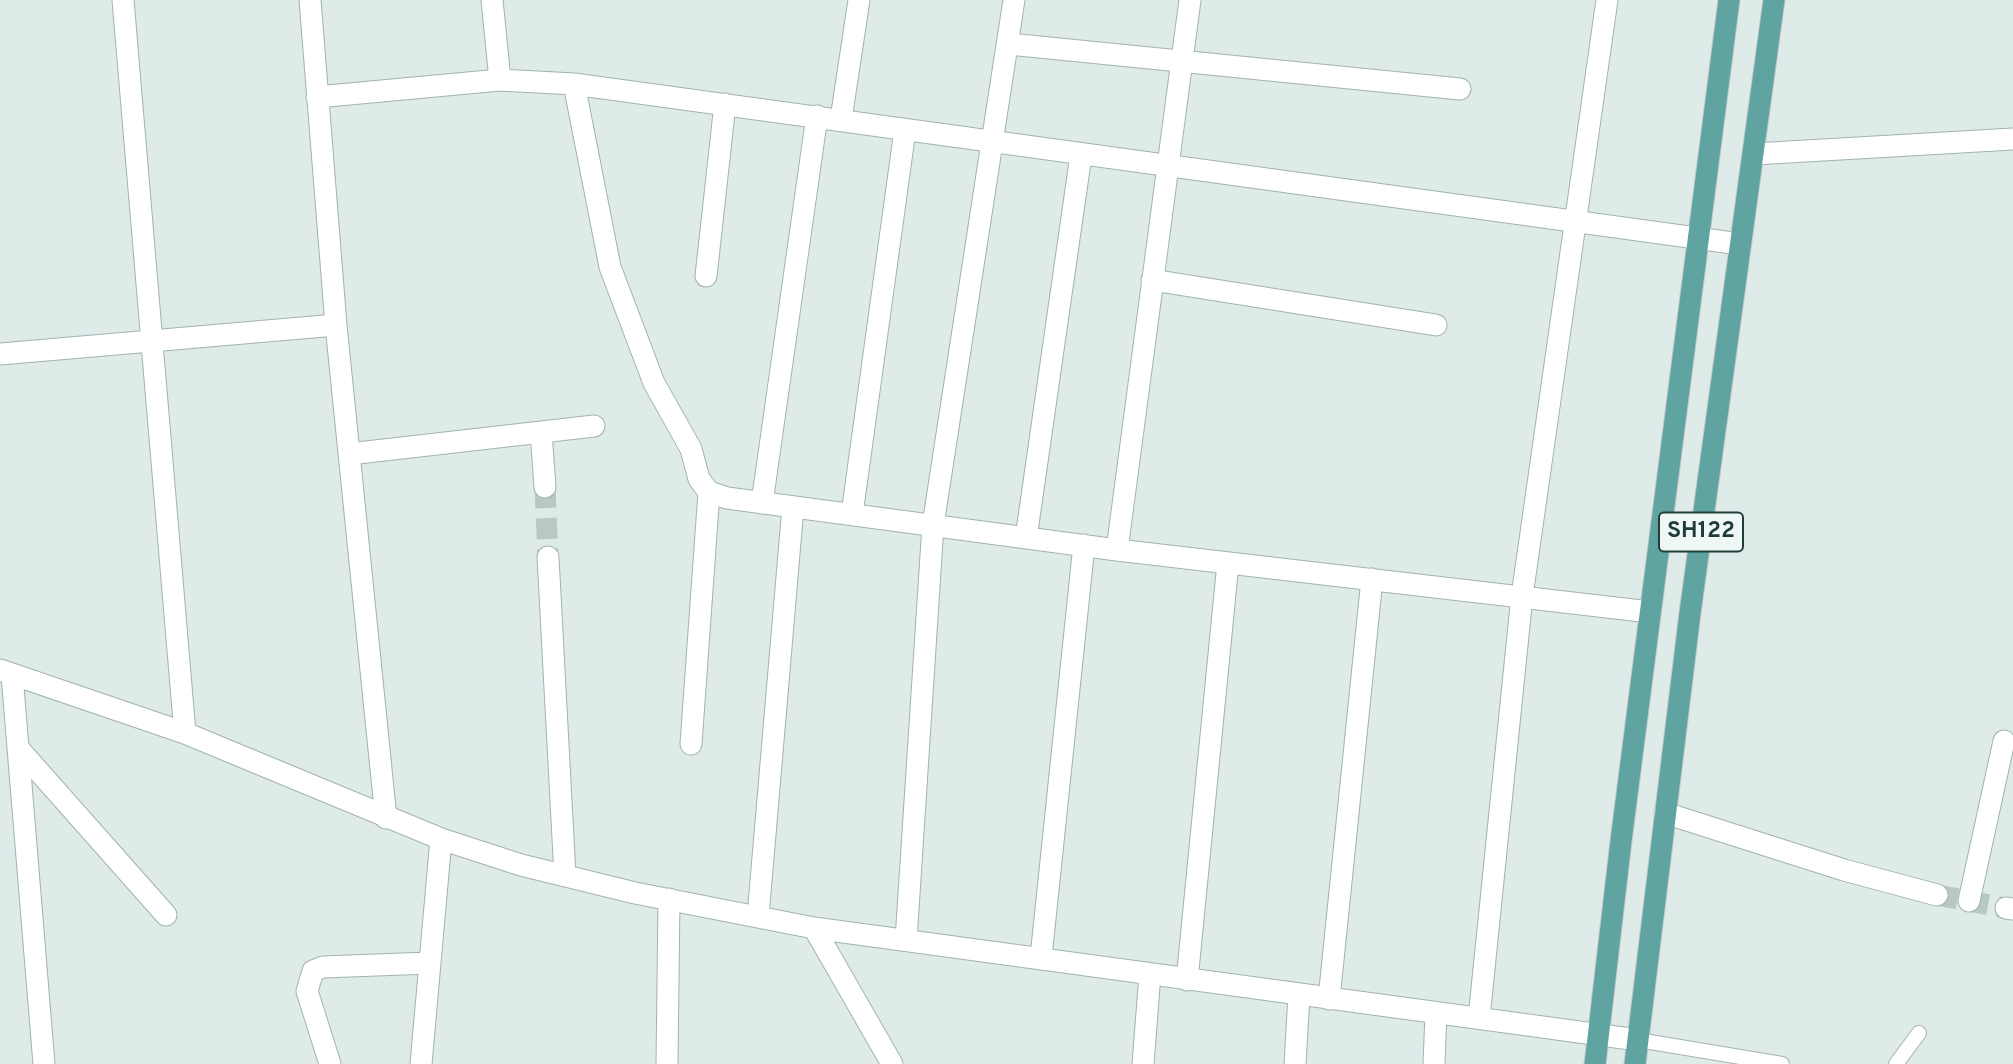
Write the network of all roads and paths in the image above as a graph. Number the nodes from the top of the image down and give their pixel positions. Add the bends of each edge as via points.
1 (123, 0) edge
2 (310, 0) edge
3 (492, 0) edge
4 (859, 0) edge
5 (1014, 0) edge
6 (1190, 0) edge
7 (1607, 0) edge
8 (1729, 0) edge
9 (1774, 0) edge
10 (1009, 44) junction
11 (1182, 61) junction
12 (500, 80) junction
13 (574, 84) junction
14 (1460, 89) dead end
15 (317, 97) junction
16 (725, 104) junction
17 (817, 116) junction
18 (841, 119) junction
19 (905, 130) junction
20 (2013, 139) edge
21 (993, 143) junction
22 (1754, 154) junction
23 (1081, 155) junction
24 (1167, 167) junction
25 (1574, 222) junction
26 (1698, 239) junction
27 (1740, 244) junction
28 (706, 276) dead end
29 (1152, 280) junction
30 (336, 325) junction
31 (1436, 325) dead end
32 (152, 341) junction
33 (0, 354) edge
34 (594, 426) dead end
35 (541, 432) junction
36 (349, 454) junction
37 (545, 487) tunnel mouth
38 (709, 492) junction
39 (762, 503) junction
40 (793, 507) junction
41 (852, 514) junction
42 (933, 525) junction
43 (1026, 538) junction
44 (1084, 545) junction
45 (1117, 550) junction
46 (548, 557) tunnel mouth
47 (1228, 563) junction
48 (1372, 579) junction
49 (1522, 597) junction
50 (1650, 612) junction
51 (6, 672) edge
52 (185, 733) junction
53 (2004, 741) dead end
54 (691, 744) dead end
55 (18, 748) junction
56 (1665, 813) junction
57 (386, 818) junction
58 (441, 839) junction
59 (565, 876) junction
60 (1937, 895) tunnel mouth
61 (669, 899) junction
62 (1969, 901) dead end
63 (166, 915) dead end
64 (758, 916) junction
65 (814, 928) junction
66 (906, 940) junction
67 (1041, 957) junction
68 (430, 963) junction
69 (1150, 974) junction
70 (1187, 980) junction
71 (1299, 995) junction
72 (1329, 999) junction
73 (1436, 1014) junction
74 (1479, 1018) junction
75 (1919, 1033) dead end
76 (1600, 1035) junction
77 (1638, 1040) junction
78 (44, 1064) edge
79 (330, 1064) edge
80 (421, 1064) edge
81 (667, 1064) edge
82 (892, 1064) edge
83 (1143, 1064) edge
84 (1295, 1064) edge
85 (1434, 1064) edge
86 (1595, 1064) edge
87 (1635, 1064) edge
88 (1782, 1064) edge
89 (1896, 1064) edge

1 - 32 street
2 - 15 street
3 - 12 street
4 - 18 street
5 - 10 street
6 - 11 street
7 - 25 street
8 - 26 main road, SH122
9 - 22 main road, SH122
10 - 11 street
10 - 21 street
11 - 14 street
11 - 24 street
12 - 13 street
12 - 15 street
13 - 16 street
13 - 38 street via 610,267 654,383
15 - 30 street
16 - 17 street
16 - 28 street
17 - 18 street
17 - 39 street
18 - 19 street
19 - 21 street
19 - 41 street
20 - 22 street
21 - 23 street
21 - 42 street
22 - 27 main road, SH122
23 - 24 street
23 - 43 street
24 - 25 street
24 - 29 street
25 - 26 street
25 - 49 street
26 - 27 street
26 - 50 main road, SH122
27 - 56 main road, SH122
29 - 31 street
29 - 45 street
30 - 32 street
30 - 36 street
32 - 33 street
32 - 52 street
34 - 35 street
35 - 36 street
35 - 37 street
36 - 57 street
38 - 39 street
38 - 54 street
39 - 40 street
40 - 41 street
40 - 64 street
41 - 42 street
42 - 43 street
42 - 66 street
43 - 44 street
44 - 45 street
44 - 67 street
45 - 47 street
46 - 59 street
47 - 48 street
47 - 70 street
48 - 49 street
48 - 72 street
49 - 50 street
49 - 74 street
50 - 76 main road, SH122
51 - 52 street
51 - 55 street
52 - 57 street
53 - 62 street
55 - 63 street
55 - 78 street
56 - 60 street
56 - 77 main road, SH122
57 - 58 street
58 - 59 street
58 - 68 street
59 - 61 street
61 - 64 street
61 - 81 street
64 - 65 street
65 - 66 street
65 - 82 street
66 - 67 street
67 - 69 street
68 - 79 street via 313,971 307,991
68 - 80 street
69 - 70 street
69 - 83 street
70 - 71 street
71 - 72 street
71 - 84 street
72 - 73 street
73 - 74 street
73 - 85 street
74 - 76 street
75 - 89 lane
76 - 77 street
76 - 86 main road, SH122
77 - 87 main road, SH122
77 - 88 lane

